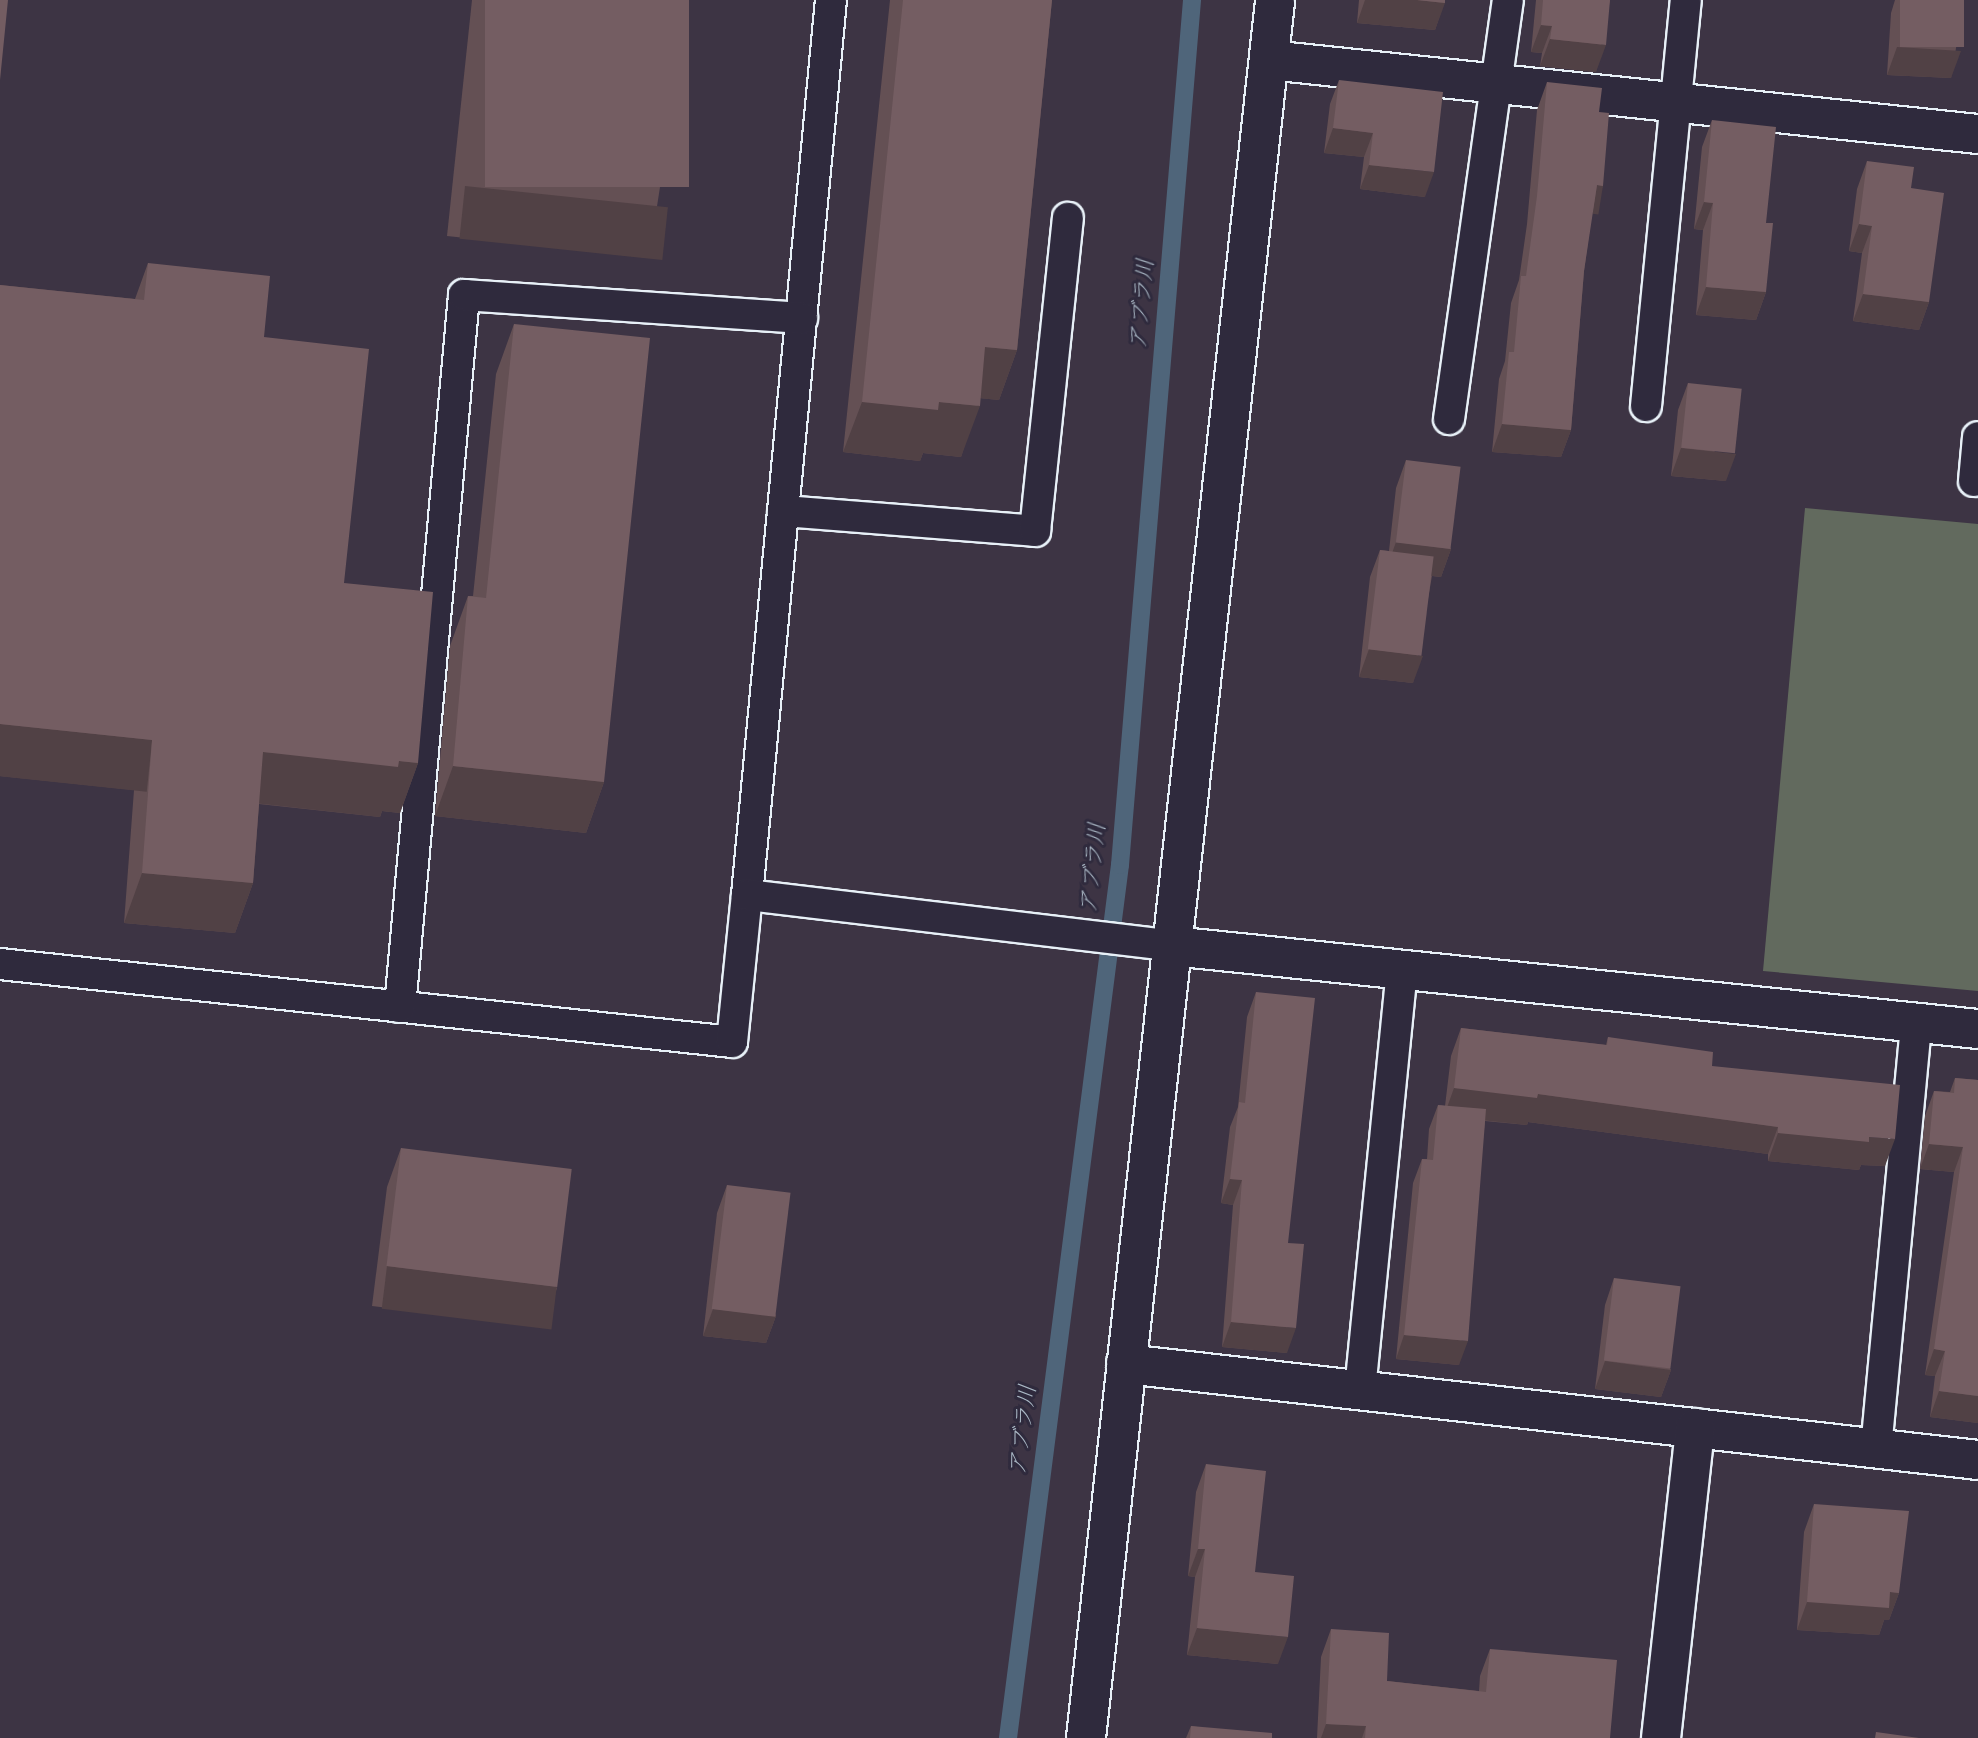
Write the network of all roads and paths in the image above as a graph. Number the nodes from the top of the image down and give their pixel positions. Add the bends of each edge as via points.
1 (831, 0) edge
2 (1275, 0) edge
3 (1508, 0) edge
4 (1686, 0) edge
5 (1269, 60) junction
6 (1498, 84) junction
7 (1674, 102) junction
8 (1978, 134) edge
9 (1068, 218) dead end
10 (802, 318) junction
11 (1646, 406) dead end
12 (1449, 419) dead end
13 (1978, 437) edge
14 (1974, 481) dead end
15 (783, 510) junction
16 (747, 895) junction
17 (1172, 946) junction
18 (0, 964) edge
19 (1402, 969) junction
20 (400, 1007) junction
21 (1916, 1023) junction
22 (1978, 1030) edge
23 (1126, 1364) junction
24 (1360, 1390) junction
25 (1695, 1428) junction
26 (1876, 1449) junction
27 (1978, 1460) edge
28 (1086, 1738) edge
29 (1661, 1738) edge

1 - 10 lane
2 - 5 street
3 - 6 lane
4 - 7 lane
5 - 6 street
5 - 17 street
6 - 7 street
6 - 12 lane
7 - 8 street
7 - 11 lane
9 - 15 lane via 1035,531
10 - 15 lane
10 - 20 lane via 464,295
13 - 14 lane
15 - 16 lane
16 - 17 lane
16 - 20 lane via 732,1042
17 - 19 street
17 - 23 street
18 - 20 lane
19 - 21 street
19 - 24 lane
21 - 22 street
21 - 26 lane
23 - 24 street
23 - 28 street
24 - 25 street
25 - 26 street
25 - 29 street
26 - 27 street

